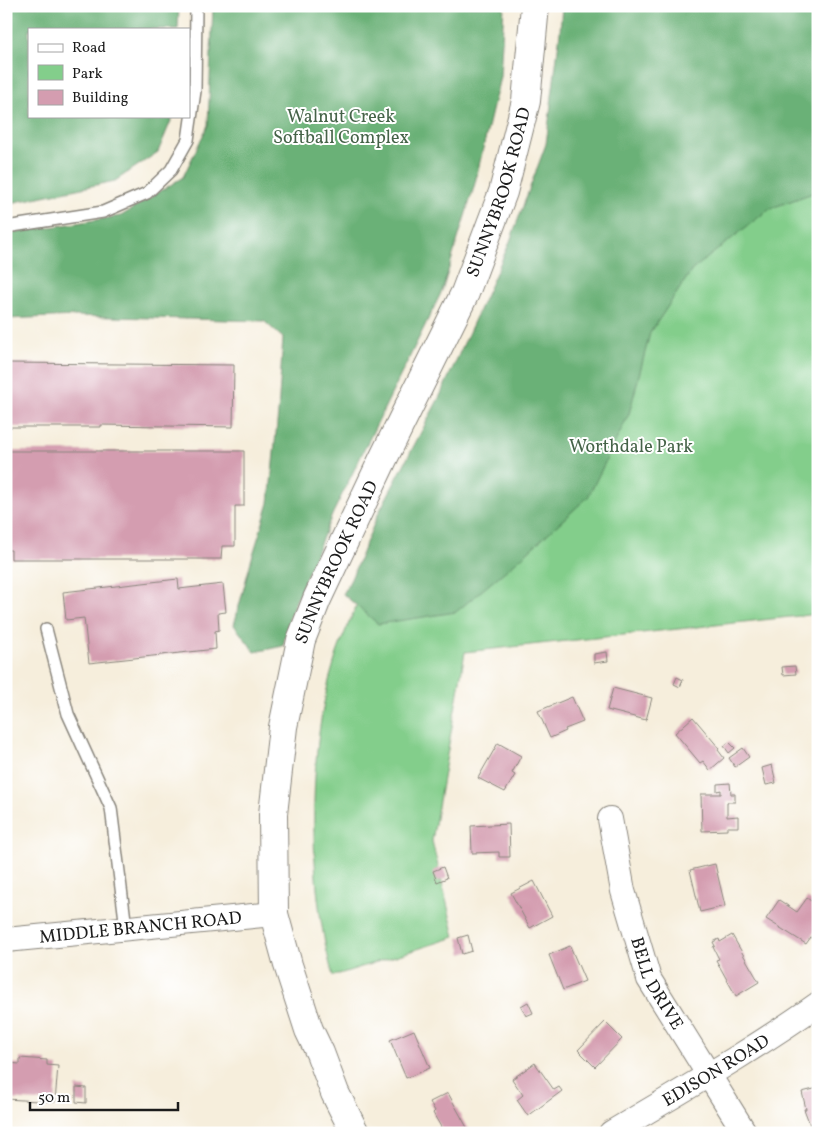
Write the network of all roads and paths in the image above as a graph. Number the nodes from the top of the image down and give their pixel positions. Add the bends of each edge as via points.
1 (196, 6) edge
2 (535, 6) edge
3 (6, 227) edge
4 (46, 629) dead end
5 (610, 819) dead end
6 (274, 914) junction
7 (126, 928) junction
8 (6, 940) edge
9 (818, 1004) edge
10 (709, 1075) junction
11 (355, 1133) edge
12 (611, 1133) edge
13 (745, 1133) edge

1 - 3 lane via 195,91 188,140 171,170 147,193 103,212
2 - 6 main road, SUNNYBROOK ROAD via 526,101 503,192 465,293 383,459 301,640 283,727 273,814
4 - 7 lane via 68,714 111,808
5 - 10 street, BELL DRIVE via 623,891 649,979
6 - 7 street, MIDDLE BRANCH ROAD
6 - 11 main road, SUNNYBROOK ROAD via 309,1030
7 - 8 street, MIDDLE BRANCH ROAD
9 - 10 street, EDISON ROAD
10 - 12 street, EDISON ROAD
10 - 13 street, BELL DRIVE

